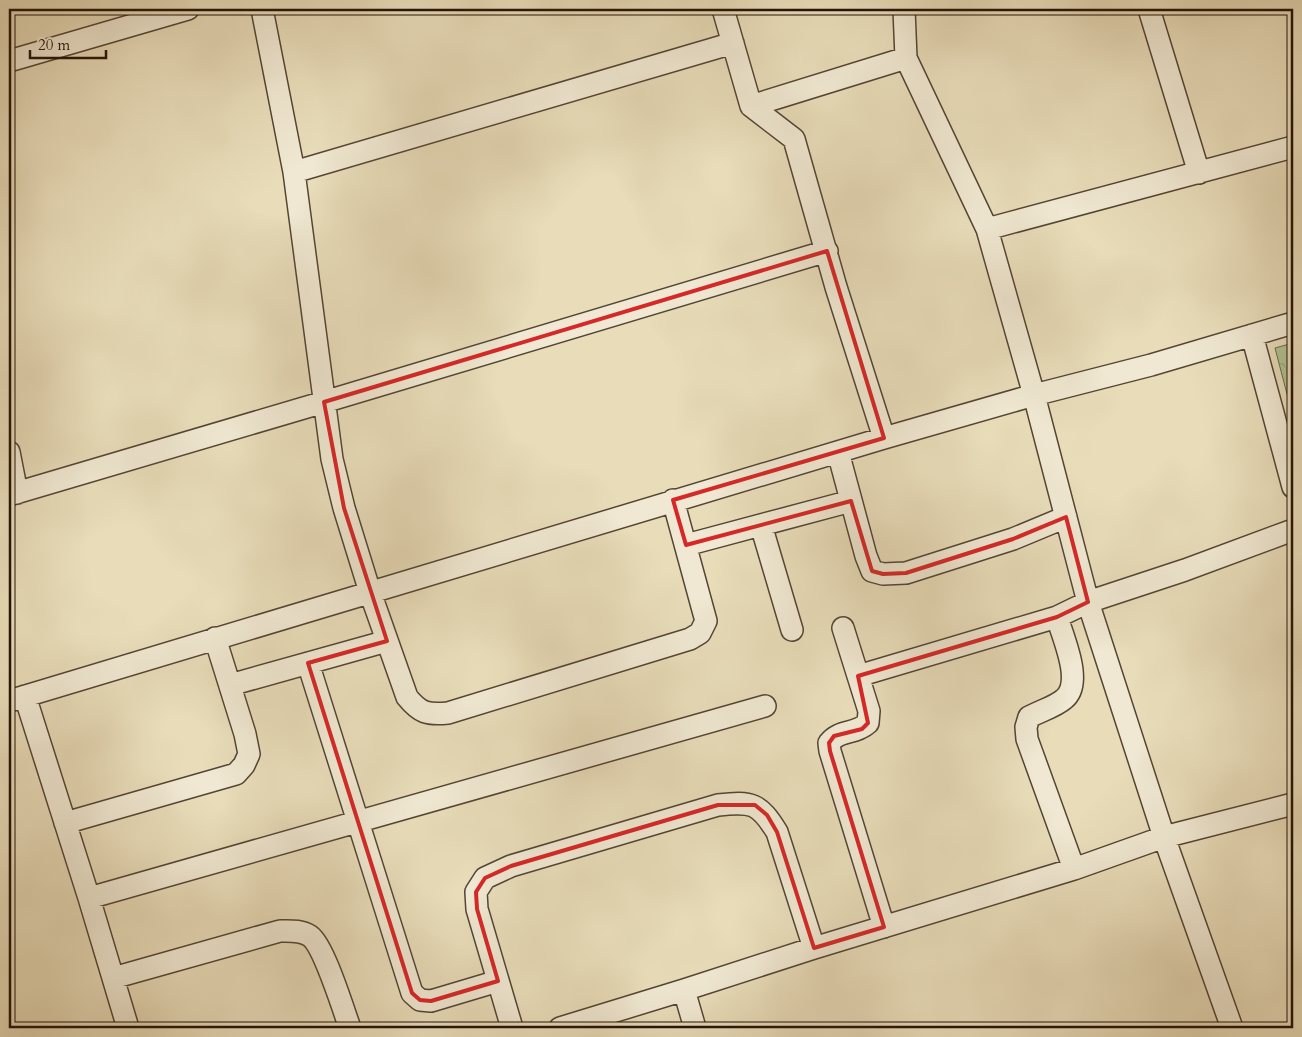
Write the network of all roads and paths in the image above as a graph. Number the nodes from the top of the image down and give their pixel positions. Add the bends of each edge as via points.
1 (188, 9) edge
2 (262, 9) edge
3 (723, 9) edge
4 (904, 9) edge
5 (1149, 9) edge
6 (733, 42) junction
7 (906, 58) junction
8 (9, 60) edge
9 (750, 106) junction
10 (1293, 147) edge
11 (294, 172) junction
12 (1199, 173) junction
13 (986, 229) junction
14 (827, 251) junction
15 (1293, 323) edge
16 (1252, 335) junction
17 (1034, 395) junction
18 (324, 402) junction
19 (884, 438) junction
20 (9, 452) edge
21 (838, 452) junction
22 (1293, 487) edge
23 (13, 494) edge
24 (674, 500) junction
25 (851, 501) junction
26 (1066, 517) junction
27 (761, 525) junction
28 (1293, 530) edge
29 (686, 545) junction
30 (370, 592) junction
31 (1088, 602) junction
32 (1057, 617) junction
33 (843, 628) dead end
34 (792, 630) dead end
35 (215, 638) junction
36 (387, 641) junction
37 (308, 662) junction
38 (858, 676) junction
39 (230, 685) junction
40 (17, 698) edge
41 (765, 706) dead end
42 (1293, 804) edge
43 (357, 822) junction
44 (65, 823) junction
45 (1164, 837) junction
46 (1074, 870) junction
47 (89, 898) junction
48 (884, 927) junction
49 (814, 948) junction
50 (113, 978) junction
51 (498, 981) junction
52 (684, 990) junction
53 (128, 1028) edge
54 (350, 1028) edge
55 (512, 1028) edge
56 (560, 1028) edge
57 (695, 1028) edge
58 (1232, 1028) edge

1 - 8 street
2 - 11 street
3 - 6 street
4 - 7 street
5 - 12 street
6 - 9 street
6 - 11 street
7 - 9 street
7 - 13 street
9 - 14 street via 794,140
10 - 12 street
11 - 18 street
12 - 13 street
13 - 17 street
14 - 18 street
14 - 19 street
15 - 16 street
16 - 17 street
16 - 22 street
17 - 19 street
17 - 26 street
18 - 23 street
18 - 30 street via 334,467
19 - 21 street
20 - 23 street
21 - 24 street
21 - 25 street
24 - 29 street
24 - 30 street
25 - 26 street via 872,571 882,574 906,573 1004,542
25 - 27 street
26 - 31 street
27 - 29 street
27 - 34 street
28 - 31 street
29 - 36 street via 706,621 700,633 690,639 448,713 432,714 417,708 407,697
30 - 35 street
30 - 36 street
31 - 32 street
31 - 45 street
32 - 38 street
32 - 46 street via 1074,674 1072,689 1064,699 1029,717 1026,733
33 - 38 street
35 - 39 street
35 - 40 street
36 - 37 street
37 - 39 street
37 - 43 street
38 - 48 street via 869,711 868,723 862,729 834,736 829,743
39 - 44 street via 249,754 236,774
40 - 44 street
41 - 43 street
42 - 45 street
43 - 47 street
43 - 51 street via 412,992 420,1000 431,1001
44 - 47 street
45 - 46 street
45 - 58 street
46 - 48 street
47 - 50 street
48 - 49 street
49 - 51 street via 777,832 767,815 755,805 737,803 718,805 511,866 484,878 476,892 477,909
49 - 52 street
50 - 53 street
50 - 54 street via 280,931 296,931 310,936 320,950
51 - 55 street
52 - 56 street
52 - 57 street

